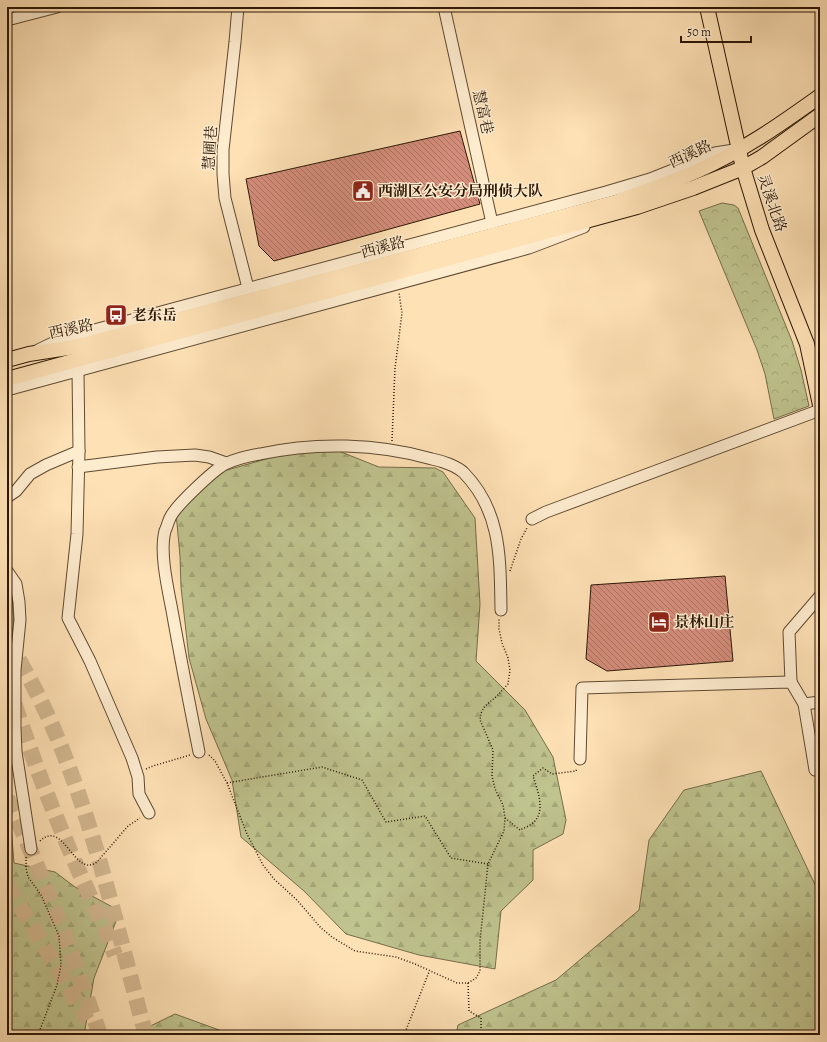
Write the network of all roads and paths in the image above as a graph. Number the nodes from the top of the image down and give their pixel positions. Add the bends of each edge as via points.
1 (57, 7) edge
2 (238, 7) edge
3 (444, 7) edge
4 (707, 7) edge
5 (7, 20) edge
6 (820, 96) edge
7 (820, 115) edge
8 (738, 150) junction
9 (742, 168) junction
10 (637, 207) junction
11 (492, 223) junction
12 (397, 284) junction
13 (248, 288) junction
14 (29, 354) junction
15 (7, 360) edge
16 (78, 371) junction
17 (7, 379) edge
18 (7, 390) edge
19 (820, 405) edge
20 (820, 410) edge
21 (79, 451) junction
22 (392, 451) junction
23 (226, 463) junction
24 (78, 467) junction
25 (7, 497) edge
26 (532, 519) joint
27 (7, 571) edge
28 (510, 572) dead end
29 (820, 596) edge
30 (501, 610) joint
31 (791, 682) junction
32 (820, 702) edge
33 (804, 704) junction
34 (199, 752) junction
35 (580, 759) joint
36 (815, 770) dead end
37 (138, 777) junction
38 (227, 783) junction
39 (149, 813) joint
40 (505, 818) junction
41 (31, 849) junction
42 (488, 864) junction
43 (429, 972) junction
44 (468, 983) junction
45 (38, 1035) edge
46 (404, 1035) edge
47 (481, 1035) edge

1 - 5 street
2 - 13 street, 慧圃巷 via 223,150 223,174 225,198
3 - 11 street, 慧富巷
4 - 8 main road, 灵溪北路
6 - 8 main road, 西溪路
7 - 9 main road, 西溪路
8 - 9 main road, 灵溪北路
8 - 11 street, 西溪路 via 715,153 650,179
8 - 14 main road, 西溪路 via 697,171 616,202 140,330 74,347
9 - 10 main road, 西溪路
9 - 19 main road, 灵溪北路 via 762,230 807,344
10 - 12 street, 西溪路 via 529,248
10 - 17 main road, 西溪路
11 - 13 street, 西溪路
12 - 16 street, 西溪路
12 - 22 path via 402,313 395,368
13 - 14 street, 西溪路 via 61,339
14 - 15 main road, 西溪路
16 - 18 street, 西溪路
16 - 21 street
20 - 26 street
21 - 24 street
21 - 25 street via 30,474 16,491
22 - 23 street via 308,447 262,453
22 - 30 street via 443,462 463,472 477,489 494,524 499,546
23 - 24 street via 195,455
23 - 34 street via 185,498 170,516 163,541 167,584
24 - 37 street via 77,534 68,618 90,661
26 - 28 path via 521,539
27 - 41 street via 16,584 19,602 20,620 15,670 16,752
29 - 31 street via 789,632
30 - 40 path via 499,629 510,670 508,684 485,706 480,720 493,750 492,776
31 - 33 street
31 - 35 street via 582,688
32 - 33 street
33 - 36 street
34 - 37 path via 145,769
34 - 38 path via 215,760
35 - 40 path via 576,771 552,774 543,768 533,776 539,794 539,811 534,822 520,830
37 - 39 street via 139,794
38 - 42 path via 322,767 362,780 386,822 425,816 450,858
38 - 43 path via 246,834 263,865 321,928 355,951 396,957
39 - 41 path via 128,826 92,866 82,863 57,838 49,836
40 - 42 path via 504,831
41 - 45 path via 26,857 28,877 41,895 59,936 61,966 57,986
42 - 44 path via 480,941 480,971 476,978
43 - 44 path via 457,984
43 - 46 path
44 - 47 path via 470,1011 481,1018

